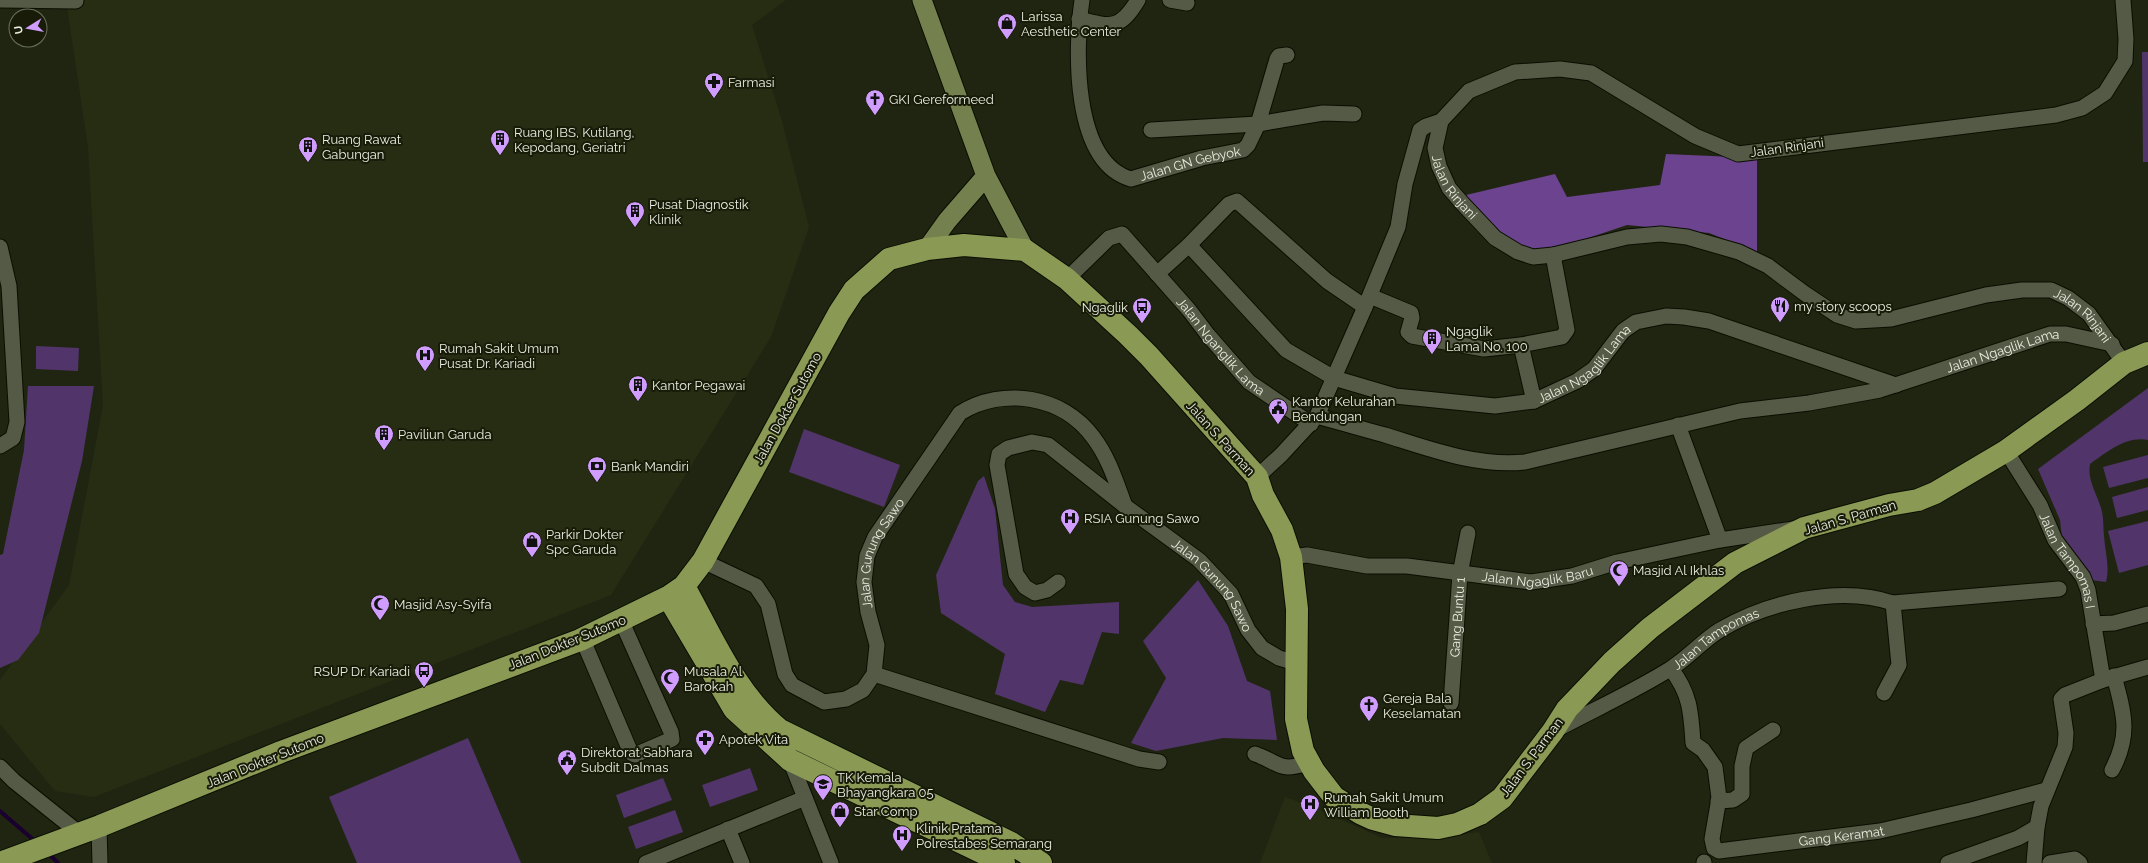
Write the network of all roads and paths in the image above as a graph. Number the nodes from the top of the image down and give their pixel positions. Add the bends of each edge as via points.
1 (1, 0) edge
2 (922, 0) edge
3 (1082, 0) edge
4 (1138, 0) edge
5 (1170, 0) edge
6 (2123, 0) edge
7 (2133, 0) edge
8 (76, 1) dead end
9 (1187, 2) dead end
10 (1080, 19) junction
11 (2126, 39) junction
12 (1288, 55) dead end
13 (1354, 114) dead end
14 (1441, 120) junction
15 (1258, 124) junction
16 (1151, 130) dead end
17 (986, 176) junction
18 (1189, 245) junction
19 (0, 247) edge
20 (926, 249) junction
21 (1025, 250) junction
22 (1553, 255) junction
23 (1158, 274) junction
24 (1067, 279) junction
25 (1368, 302) junction
26 (2112, 344) junction
27 (1521, 345) junction
28 (2148, 352) edge
29 (2124, 363) junction
30 (1334, 378) junction
31 (1896, 385) junction
32 (1534, 401) junction
33 (1314, 420) junction
34 (1678, 425) junction
35 (0, 446) edge
36 (2006, 451) junction
37 (1257, 477) junction
38 (1125, 506) junction
39 (1804, 528) junction
40 (1468, 533) dead end
41 (1720, 540) junction
42 (1291, 557) junction
43 (703, 561) junction
44 (1460, 574) junction
45 (1058, 582) dead end
46 (2059, 589) dead end
47 (676, 591) junction
48 (1893, 603) junction
49 (2148, 614) edge
50 (622, 620) junction
51 (2093, 624) junction
52 (582, 638) junction
53 (1296, 663) junction
54 (2148, 667) edge
55 (1670, 669) junction
56 (874, 674) junction
57 (2109, 678) junction
58 (1884, 692) dead end
59 (1451, 703) dead end
60 (1773, 730) dead end
61 (1553, 731) junction
62 (1254, 754) dead end
63 (790, 760) junction
64 (1159, 762) dead end
65 (1310, 763) junction
66 (0, 767) edge
67 (2112, 770) dead end
68 (0, 775) edge
69 (14, 782) junction
70 (2046, 790) junction
71 (805, 798) junction
72 (1718, 801) junction
73 (923, 812) junction
74 (2037, 828) junction
75 (88, 830) junction
76 (728, 830) junction
77 (8, 860) edge
78 (651, 862) edge
79 (100, 863) edge
80 (742, 863) edge
81 (831, 863) edge
82 (1004, 863) edge
83 (1041, 863) edge
84 (1948, 863) edge
85 (2034, 863) edge
86 (2050, 863) edge
87 (2080, 863) edge

1 - 8 street
2 - 17 main road
3 - 10 street, Jalan GN Gebyok
4 - 10 street via 1130,14 1112,25 1105,26
5 - 9 street
6 - 11 street, Jalan Rinjani
7 - 11 street
10 - 15 street, Jalan GN Gebyok via 1077,54 1085,117 1101,158 1121,176 1131,178 1202,158 1243,150
11 - 14 street, Jalan Rinjani via 2125,61 2105,93 2082,108 2056,115 1738,154 1695,136 1591,73 1560,69 1515,72 1488,82 1469,91
12 - 15 street, Jalan GN Gebyok via 1279,56 1277,59
13 - 15 street via 1305,115
14 - 22 street, Jalan Rinjani via 1435,148 1439,166 1449,188 1495,238 1532,257
14 - 25 street via 1420,130 1405,184 1398,226
15 - 16 street
17 - 20 main road
17 - 21 main road
18 - 23 street
18 - 25 street via 1229,204 1237,202 1327,282
18 - 30 street, Jalan Ngaglik Lama via 1286,350
19 - 35 street via 9,286 17,422 13,438
20 - 21 highway, Jalan Dokter Sutomo via 964,245
20 - 43 highway, Jalan Dokter Sutomo via 889,259 854,290
21 - 24 highway, Jalan S. Parman
22 - 26 street, Jalan Rinjani via 1627,236 1661,234 1687,237 1739,252 1768,266 1837,315 1856,321 1891,319 1986,295 2022,290 2051,290 2068,298 2089,314
22 - 27 street via 1565,334 1562,337
23 - 24 street, Jalan Nganglik Lama via 1122,234 1109,238
23 - 33 street, Jalan Nganglik Lama via 1249,382
24 - 37 highway, Jalan S. Parman via 1149,356
25 - 27 street via 1410,313 1412,318 1408,332 1412,336 1484,349
25 - 30 street
26 - 29 street, Jalan Rinjani
26 - 31 street, Jalan Ngaglik Lama via 2066,334 2050,334
27 - 32 street
28 - 29 highway, Jalan S. Parman
29 - 36 highway, Jalan S. Parman
30 - 32 street, Jalan Ngaglik Lama via 1395,396 1495,406
30 - 33 street
31 - 32 street, Jalan Ngaglik Lama via 1709,321 1666,316 1636,322 1623,331 1594,369 1577,381
31 - 34 street, Jalan Ngaglik Lama via 1817,402 1740,412
33 - 34 street, Jalan Ngaglik Lama via 1430,450 1505,464 1525,462
33 - 37 street
34 - 41 street
36 - 39 highway, Jalan S. Parman via 1935,493 1918,500 1889,505
36 - 51 street, Jalan Tampomas I via 2040,505 2055,540 2083,577 2088,590
37 - 42 highway, Jalan S. Parman via 1282,530
38 - 45 street, Jalan Gunung Sawo via 1048,445 1032,442 1008,448 999,454 997,465 1016,574 1025,587 1035,593 1047,590
38 - 53 street, Jalan Gunung Sawo via 1199,560 1231,594 1248,630 1262,648 1279,658
38 - 56 street, Jalan Gunung Sawo via 1110,464 1093,437 1078,420 1062,409 1041,401 1018,397 994,400 960,413 875,537 867,556 864,582 868,612 877,645
39 - 41 street, Jalan Ngaglik Baru
39 - 61 highway, Jalan S. Parman via 1735,563 1650,628 1617,657 1567,709
40 - 44 street, Gang Buntu 1
41 - 44 street, Jalan Ngaglik Baru via 1617,562 1552,580 1531,582
42 - 44 street, Jalan Ngaglik Baru via 1307,555 1367,566 1407,566
42 - 53 highway, Jalan S. Parman via 1297,608
43 - 47 highway, Jalan Dokter Sutomo
43 - 56 street, Jalan Gunung Sawo via 756,586 768,604 785,674 792,685 824,702 846,699 863,690
44 - 59 street, Gang Buntu 1
46 - 48 street, Jalan Tampomas
47 - 50 highway, Jalan Dokter Sutomo
47 - 63 highway via 734,710
47 - 73 highway via 743,692 764,716 780,730
48 - 55 street, Jalan Tampomas via 1881,599 1844,596 1794,600 1748,616 1720,631
48 - 58 street via 1899,665
49 - 51 street via 2114,623
50 - 52 highway, Jalan Dokter Sutomo
50 - 52 street via 672,732 672,739 635,755 631,754
51 - 57 street, Jalan Tampomas I
52 - 75 highway, Jalan Dokter Sutomo via 281,752
53 - 65 highway, Jalan S. Parman via 1298,734
54 - 57 street
55 - 61 street, Jalan Tampomas
55 - 72 street, Gang Keramat via 1686,693 1691,712 1693,743 1703,750 1715,767
56 - 64 street via 1139,759
57 - 67 street, Jalan Tampomas I via 2123,707 2125,727 2118,759
57 - 70 street via 2065,695 2061,699 2066,733 2064,747
60 - 72 street via 1746,748 1742,766 1742,794 1733,800
61 - 65 highway, Jalan S. Parman via 1502,798 1480,814 1457,824 1438,828 1395,825 1360,813 1334,797
62 - 65 street via 1289,769
63 - 71 street
63 - 73 highway
66 - 69 street
68 - 69 street
69 - 75 street
70 - 72 street, Gang Keramat via 1880,831 1719,851 1714,848 1712,839
70 - 74 street
71 - 76 street
71 - 81 street
73 - 82 highway
73 - 83 highway via 1011,843
74 - 84 street via 2018,838
74 - 85 street
75 - 77 highway, Jalan Dokter Sutomo
75 - 79 street
76 - 78 street
76 - 80 street
86 - 87 street via 2075,859

